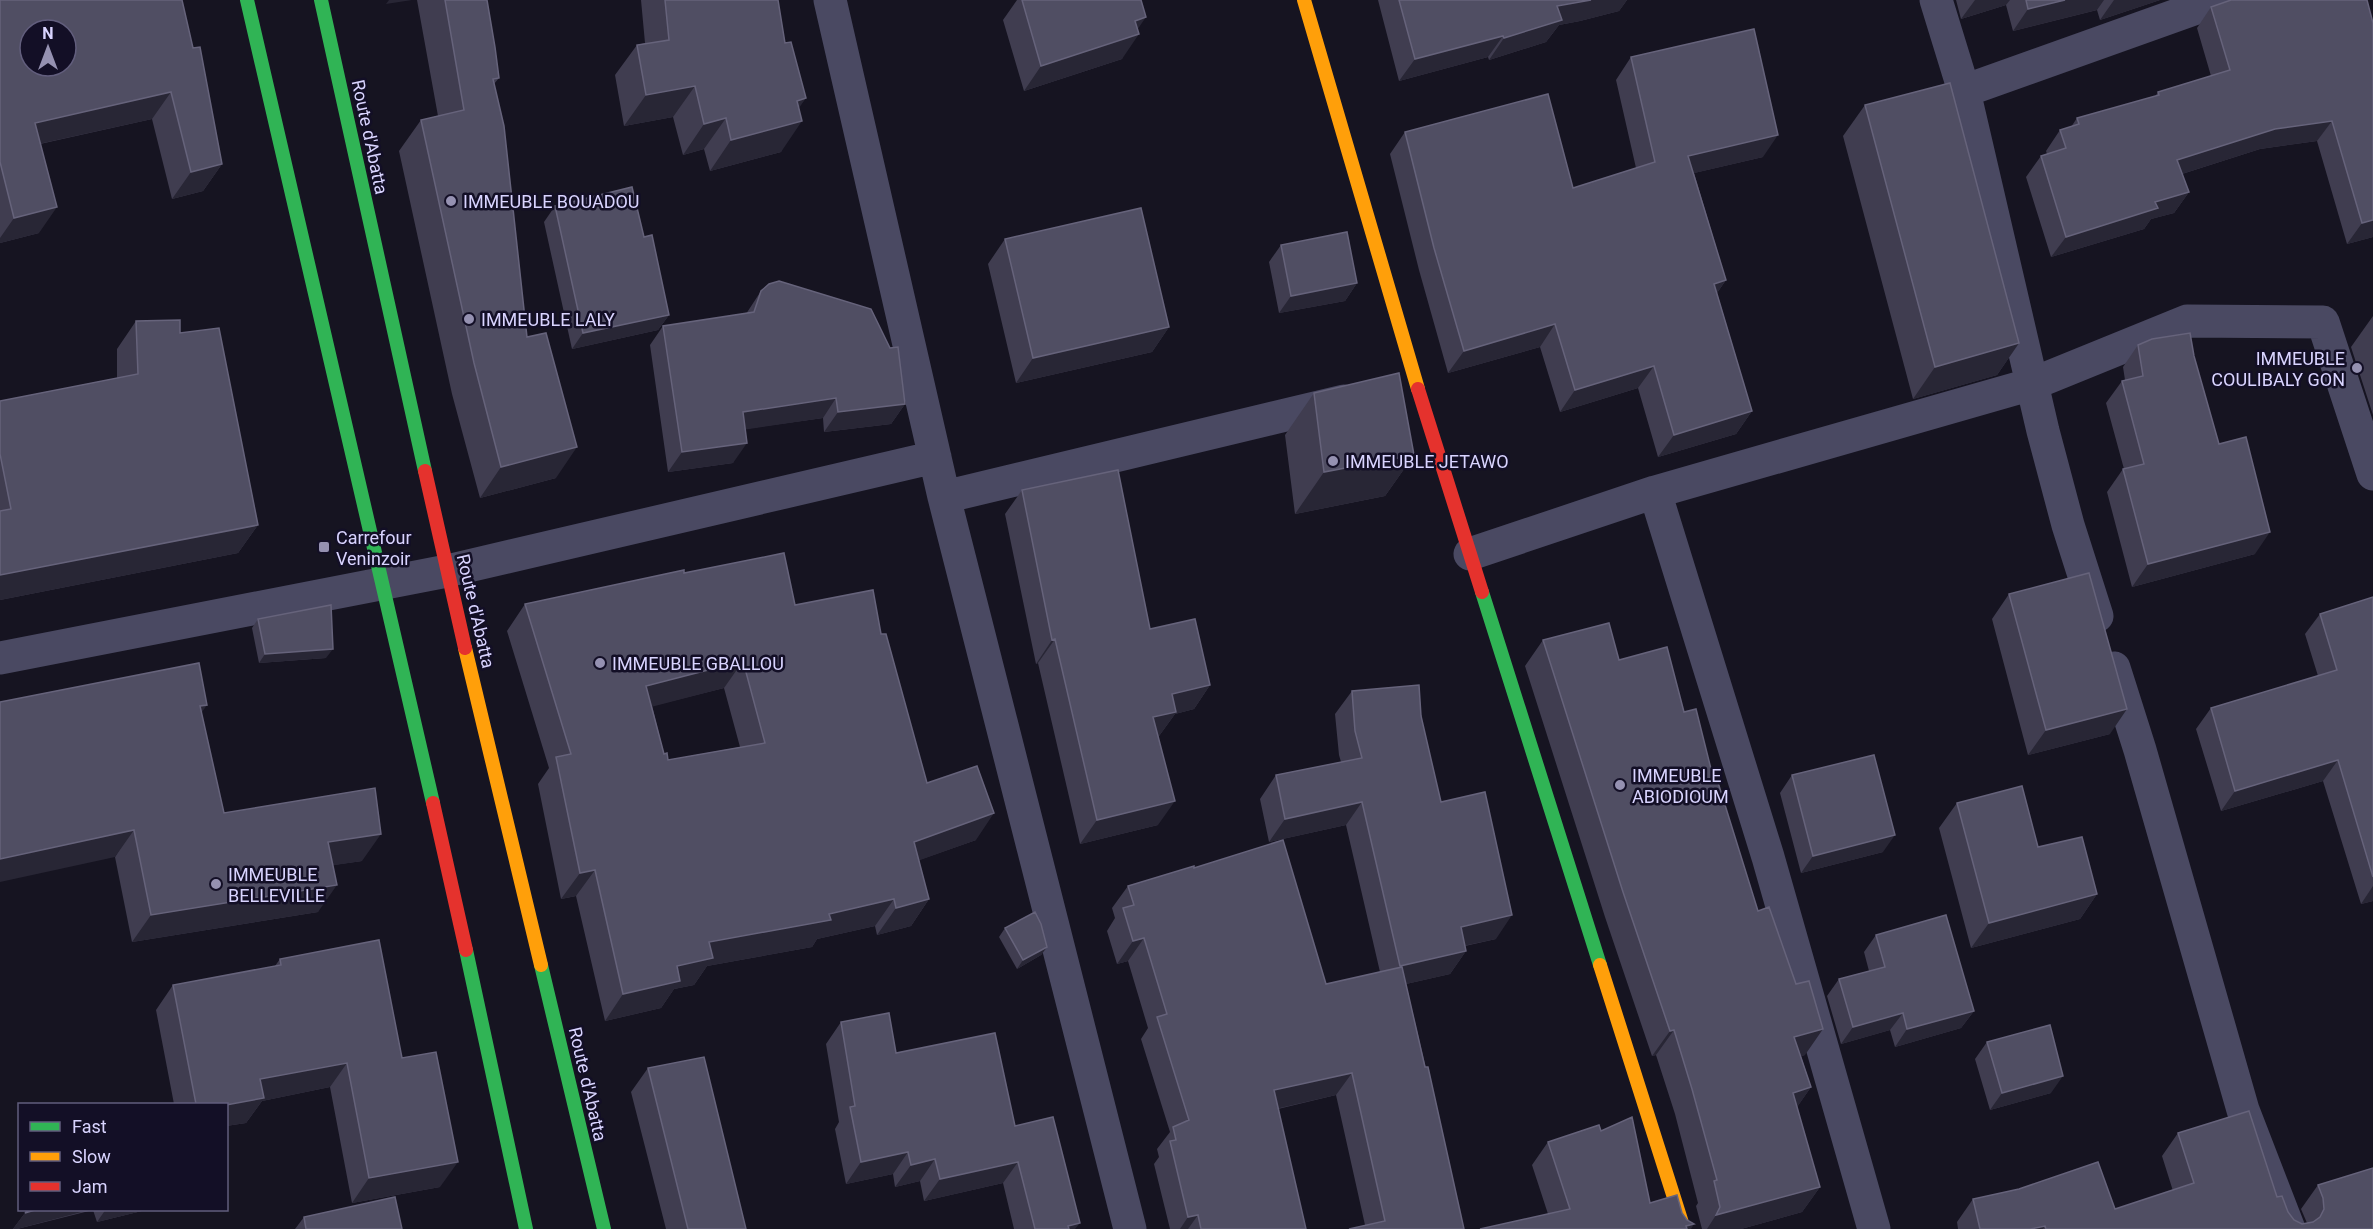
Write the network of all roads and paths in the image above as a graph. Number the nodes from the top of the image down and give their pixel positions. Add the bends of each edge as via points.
1 (247, 0) edge
2 (321, 0) edge
3 (830, 0) edge
4 (1304, 0) edge
5 (1936, 0) edge
6 (2219, 0) edge
7 (1964, 91) junction
8 (1416, 384) junction
9 (2032, 384) junction
10 (935, 457) junction
11 (2373, 474) edge
12 (1655, 492) junction
13 (944, 497) junction
14 (1470, 554) junction
15 (447, 571) junction
16 (383, 582) junction
17 (0, 658) edge
18 (526, 1229) edge
19 (604, 1229) edge
20 (1130, 1229) edge
21 (1684, 1229) edge
22 (1874, 1229) edge
23 (2289, 1229) edge

1 - 16 street
2 - 15 street, Route d'Abatta
3 - 10 street
4 - 8 street
5 - 7 street
6 - 7 street
7 - 9 street
8 - 13 street
8 - 14 street
9 - 11 street via 2187,321 2323,322
9 - 12 street
9 - 23 street via 2068,525 2140,750 2243,1110
10 - 13 street
10 - 15 street
12 - 14 street
12 - 22 street via 1768,857
13 - 20 street
14 - 21 street
15 - 16 street
15 - 19 street, Route d'Abatta
16 - 17 street
16 - 18 street

